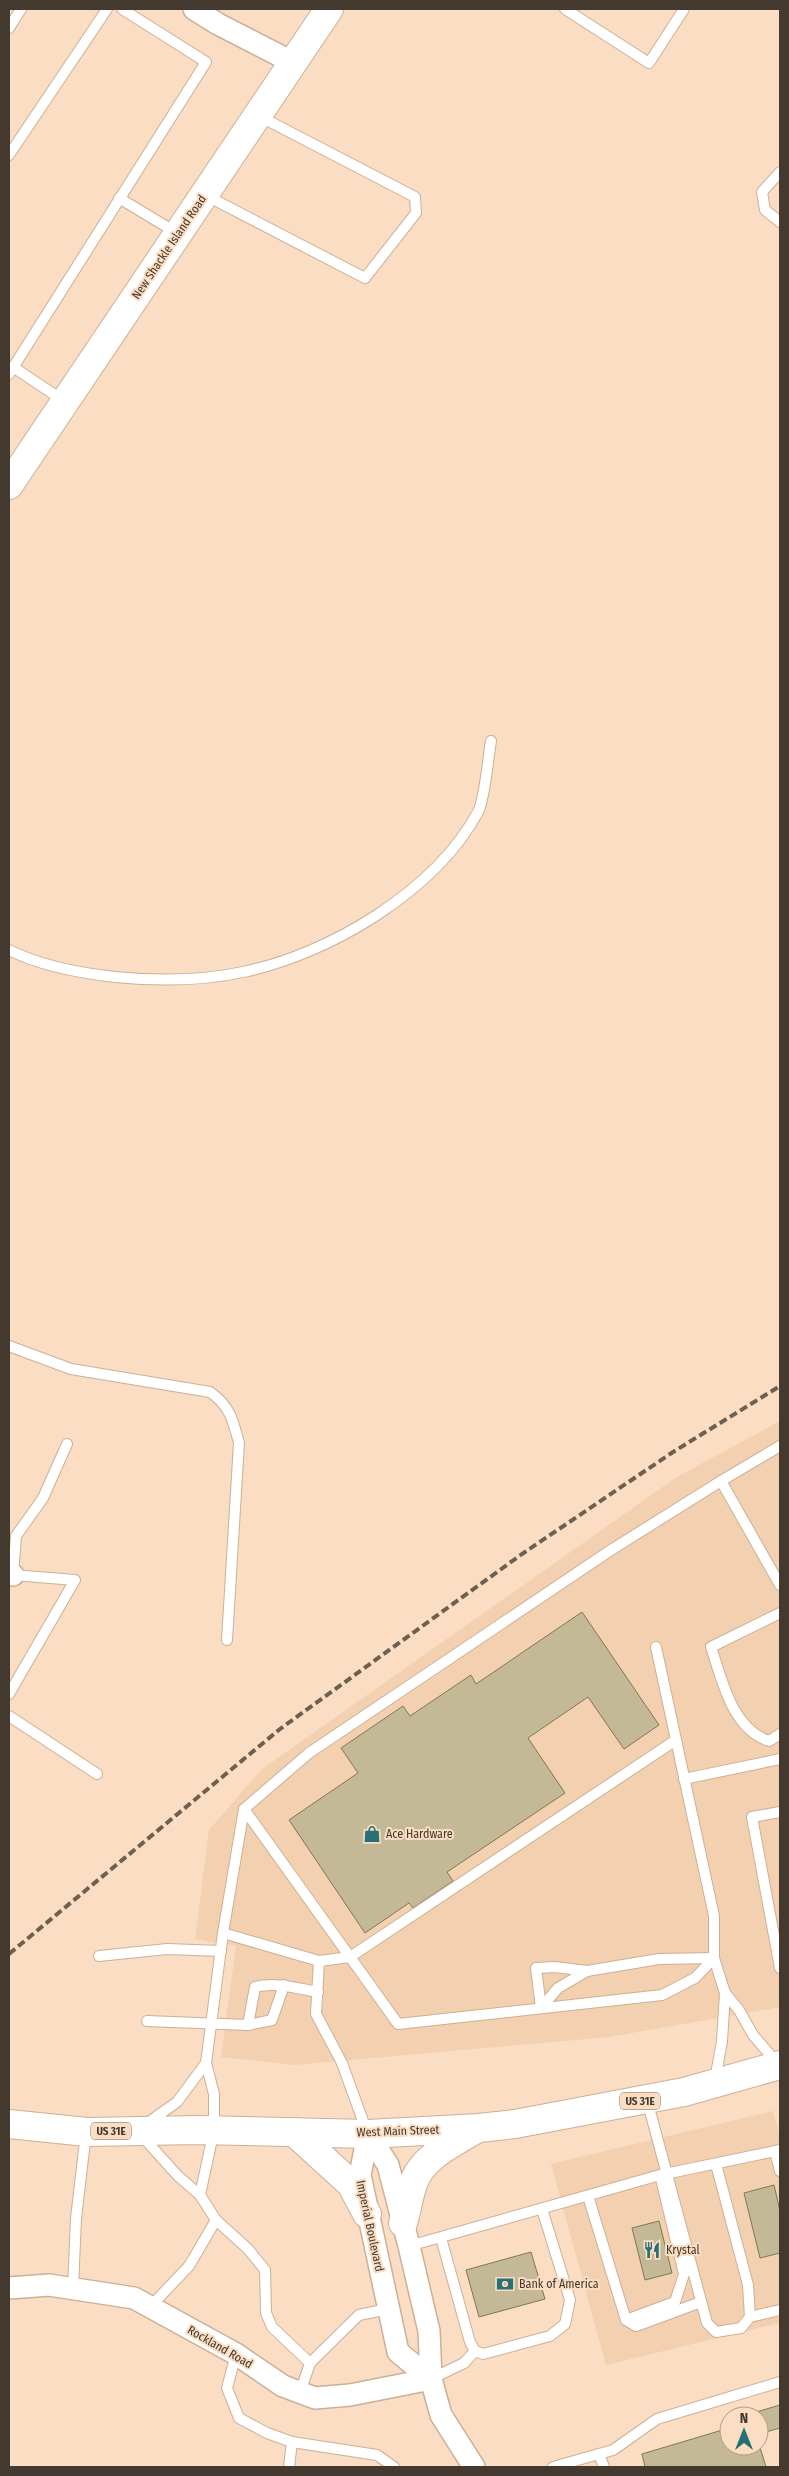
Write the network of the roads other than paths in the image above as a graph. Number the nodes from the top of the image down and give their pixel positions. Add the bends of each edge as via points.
1 (21, 9) edge
2 (106, 9) edge
3 (122, 9) edge
4 (194, 9) edge
5 (329, 9) edge
6 (565, 9) edge
7 (684, 9) edge
8 (9, 28) edge
9 (292, 62) junction
10 (257, 115) junction
11 (9, 155) edge
12 (780, 172) edge
13 (204, 194) junction
14 (119, 198) junction
15 (780, 222) edge
16 (178, 233) junction
17 (11, 370) edge
18 (64, 402) junction
19 (9, 485) edge
20 (491, 741) dead end
21 (9, 950) edge
22 (9, 1346) edge
23 (67, 1444) dead end
24 (780, 1446) edge
25 (721, 1481) junction
26 (11, 1575) edge
27 (780, 1585) edge
28 (780, 1613) edge
29 (228, 1640) dead end
30 (656, 1647) dead end
31 (9, 1694) edge
32 (9, 1716) edge
33 (780, 1734) edge
34 (676, 1740) junction
35 (780, 1759) edge
36 (97, 1774) dead end
37 (684, 1779) junction
38 (244, 1808) junction
39 (780, 1812) edge
40 (223, 1934) junction
41 (221, 1951) junction
42 (99, 1956) dead end
43 (350, 1957) junction
44 (714, 1958) junction
45 (319, 1961) junction
46 (780, 1968) edge
47 (586, 1971) junction
48 (284, 1985) junction
49 (318, 1992) junction
50 (725, 1993) junction
51 (541, 2008) junction
52 (147, 2021) dead end
53 (212, 2023) junction
54 (248, 2025) junction
55 (206, 2063) junction
56 (780, 2065) edge
57 (714, 2084) junction
58 (647, 2099) junction
59 (9, 2124) edge
60 (479, 2128) junction
61 (214, 2130) junction
62 (137, 2131) junction
63 (86, 2132) junction
64 (294, 2132) junction
65 (368, 2134) junction
66 (778, 2150) edge
67 (716, 2164) junction
68 (780, 2170) edge
69 (663, 2175) junction
70 (200, 2195) junction
71 (588, 2196) junction
72 (542, 2209) junction
73 (368, 2214) junction
74 (216, 2220) junction
75 (406, 2235) junction
76 (441, 2238) junction
77 (9, 2288) edge
78 (73, 2288) junction
79 (701, 2302) junction
80 (150, 2307) junction
81 (388, 2309) junction
82 (780, 2310) edge
83 (750, 2317) junction
84 (626, 2320) junction
85 (472, 2346) junction
86 (236, 2354) junction
87 (310, 2363) junction
88 (431, 2379) junction
89 (780, 2382) edge
90 (300, 2393) junction
91 (292, 2442) junction
92 (599, 2454) junction
93 (289, 2467) edge
94 (394, 2467) edge
95 (474, 2467) edge
96 (553, 2467) edge
97 (604, 2467) edge

1 - 8 lane
2 - 11 lane
3 - 14 lane via 206,62
4 - 9 street
5 - 9 main road, New Shackle Island Road
6 - 7 lane via 649,63
9 - 10 main road, New Shackle Island Road
10 - 13 main road, New Shackle Island Road
10 - 13 lane via 415,197 416,213 365,278
12 - 15 lane via 762,192 765,210
13 - 16 main road, New Shackle Island Road
14 - 16 lane
14 - 17 lane
16 - 18 main road, New Shackle Island Road
17 - 18 lane
18 - 19 main road, New Shackle Island Road
20 - 21 lane via 479,810 446,856 408,892 376,916 335,940 289,960 243,973 145,980 93,975 50,965
22 - 29 lane via 71,1369 210,1392 224,1402 234,1422 239,1443
23 - 26 lane via 43,1498 16,1536
24 - 25 lane
25 - 27 lane
25 - 38 lane via 309,1753
26 - 31 lane via 75,1580
28 - 33 lane via 711,1647 731,1705 755,1736 768,1741
30 - 34 lane
32 - 36 lane
34 - 37 lane
34 - 43 lane
35 - 37 lane
37 - 44 lane via 714,1916
38 - 40 lane
38 - 43 lane
39 - 46 lane via 752,1817
40 - 41 lane
40 - 45 lane
41 - 42 lane via 167,1950
41 - 53 lane
43 - 45 lane
43 - 51 lane via 398,2024
44 - 47 lane via 659,1959
44 - 50 lane
44 - 51 lane via 695,1978 662,1995
45 - 49 lane
47 - 51 lane via 558,1988
47 - 51 lane via 536,1968
48 - 49 lane
48 - 54 lane via 272,2020
48 - 54 lane via 255,1987
49 - 65 lane via 316,2014 342,2063
50 - 56 lane via 753,2035
50 - 57 lane via 722,2042
52 - 53 lane
53 - 54 lane
53 - 55 lane
55 - 61 lane via 214,2094
55 - 62 lane via 177,2102
56 - 57 main road, West Main Street / US 31E
57 - 58 main road, West Main Street / US 31E
58 - 60 main road, West Main Street / US 31E
58 - 69 lane
59 - 63 main road, West Main Street / US 31E
60 - 65 main road, West Main Street / US 31E
60 - 75 main road via 425,2164 414,2182
61 - 62 main road, West Main Street / US 31E
61 - 64 main road, West Main Street / US 31E
61 - 70 lane
62 - 63 main road, West Main Street / US 31E
62 - 70 lane
63 - 78 lane via 76,2218
64 - 65 main road, West Main Street / US 31E
64 - 73 main road via 351,2184
65 - 73 street, Imperial Boulevard via 360,2175
65 - 75 street via 388,2165
66 - 67 lane
66 - 68 lane
67 - 69 lane
67 - 83 lane via 748,2285
69 - 71 lane
69 - 79 lane
69 - 84 lane via 684,2274 675,2302
70 - 74 lane
71 - 72 lane
71 - 84 lane
72 - 76 lane
72 - 85 lane via 570,2300 565,2324 550,2336 483,2354
73 - 81 street, Imperial Boulevard
74 - 80 lane via 189,2266
74 - 87 lane via 248,2249 265,2270 266,2313 272,2327
75 - 76 lane
75 - 88 street via 430,2331
76 - 85 lane
77 - 78 street, Rockland Road via 49,2285
78 - 80 street, Rockland Road via 134,2298
79 - 83 lane via 707,2323 716,2332 741,2328
79 - 84 lane via 636,2326
80 - 86 street, Rockland Road
81 - 87 lane via 359,2315
81 - 88 street, Imperial Boulevard via 398,2352
82 - 83 lane
85 - 88 lane via 464,2363
86 - 90 street, Rockland Road via 283,2386
86 - 91 lane via 227,2388 239,2418
87 - 90 lane
88 - 90 street, Rockland Road via 350,2395 315,2398
88 - 95 street via 441,2415
89 - 92 lane via 657,2419 613,2450
91 - 93 lane
91 - 94 lane via 377,2455
92 - 96 lane
92 - 97 lane

